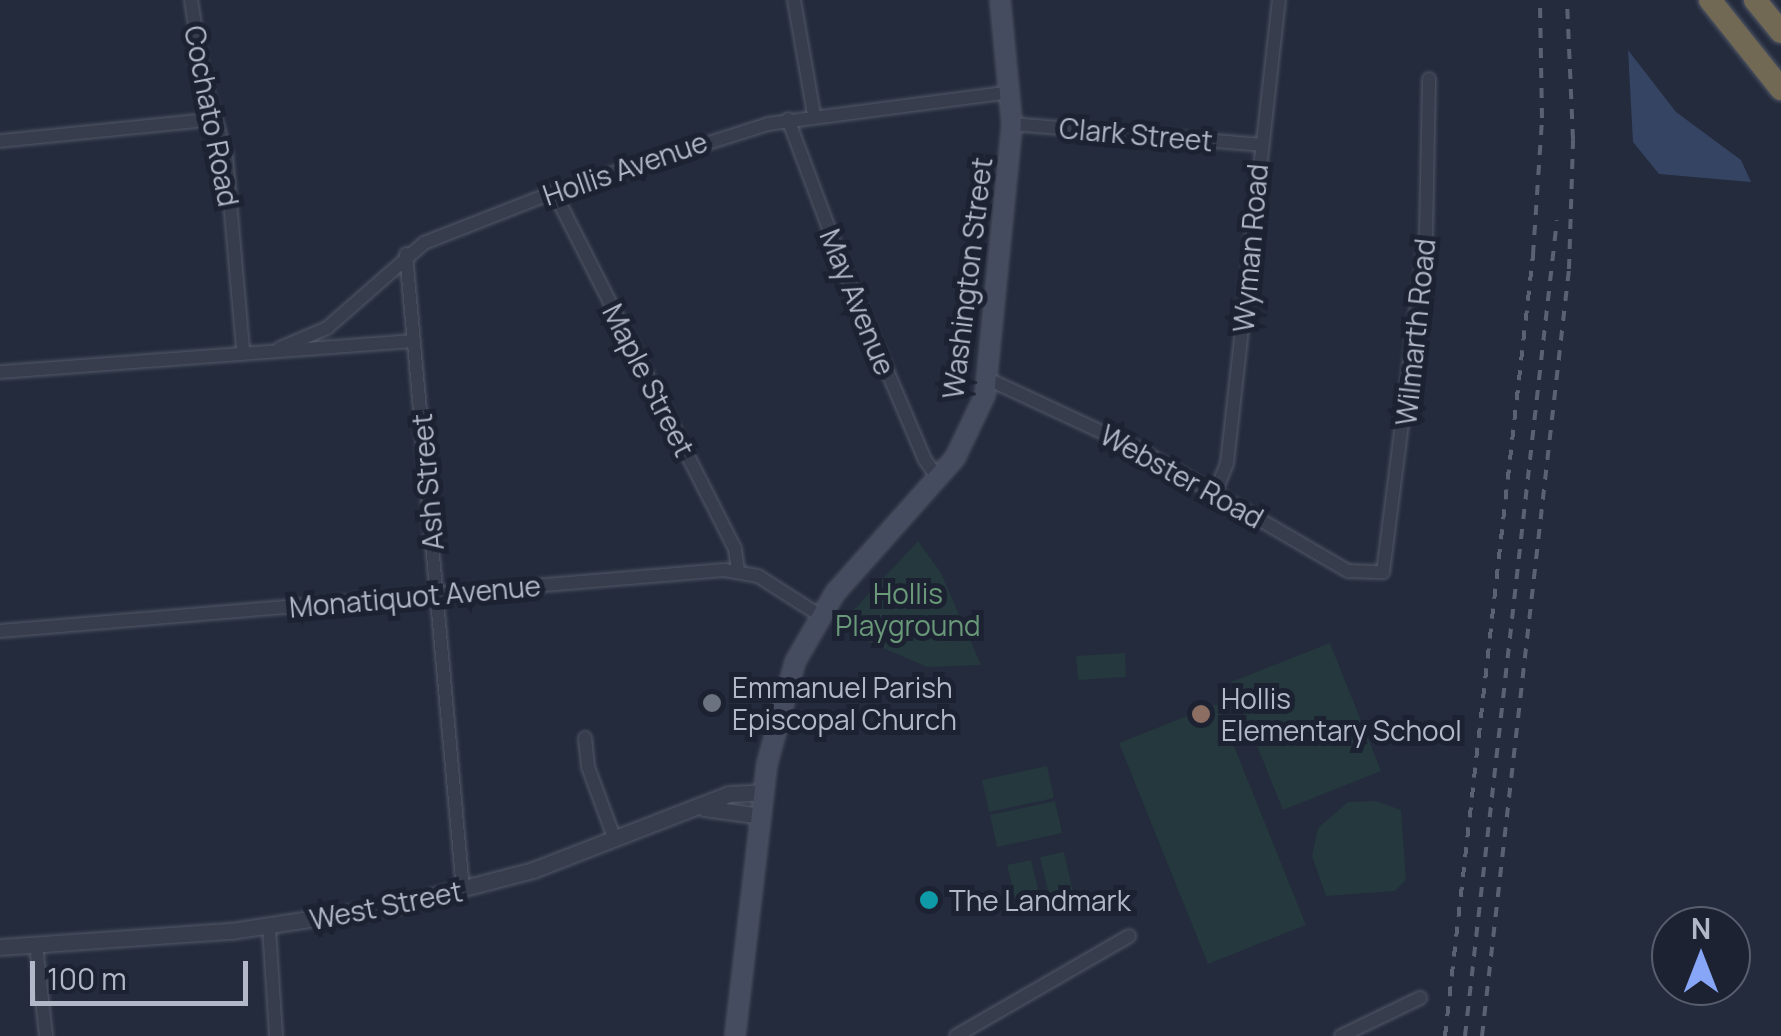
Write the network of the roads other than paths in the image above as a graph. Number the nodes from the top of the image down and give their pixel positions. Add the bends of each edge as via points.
1 (191, 0) edge
2 (794, 0) edge
3 (1000, 0) edge
4 (1279, 0) edge
5 (1710, 0) edge
6 (1755, 0) edge
7 (1781, 32) edge
8 (1430, 80) dead end
9 (1781, 89) edge
10 (1012, 92) junction
11 (814, 115) junction
12 (216, 118) junction
13 (788, 119) junction
14 (1012, 124) junction
15 (0, 141) edge
16 (1260, 145) junction
17 (554, 192) junction
18 (406, 254) junction
19 (414, 341) junction
20 (280, 348) junction
21 (243, 352) junction
22 (0, 372) edge
23 (988, 379) junction
24 (939, 479) junction
25 (1215, 494) junction
26 (738, 570) junction
27 (1374, 576) joint
28 (436, 595) junction
29 (819, 615) junction
30 (0, 631) edge
31 (585, 738) dead end
32 (764, 792) junction
33 (700, 808) junction
34 (761, 816) junction
35 (614, 840) junction
36 (464, 890) junction
37 (269, 927) junction
38 (1129, 936) dead end
39 (36, 946) junction
40 (0, 947) edge
41 (1420, 998) dead end
42 (46, 1036) edge
43 (276, 1036) edge
44 (735, 1036) edge
45 (956, 1036) edge
46 (1341, 1036) edge

1 - 12 street, Cochato Road
2 - 11 street
3 - 10 main road, Washington Street
4 - 16 street, Wyman Road
5 - 9 highway
6 - 7 highway
8 - 27 street, Wilmarth Road via 1426,236 1388,562
10 - 11 street, Hollis Avenue
10 - 14 main road, Washington Street
11 - 13 street, Hollis Avenue
12 - 15 street
12 - 21 street, Cochato Road via 227,168
13 - 17 street, Hollis Avenue
13 - 24 street, May Avenue via 846,274
14 - 16 street, Clark Street
14 - 23 main road, Washington Street
16 - 25 street, Wyman Road via 1227,463
17 - 18 street, Hollis Avenue via 456,227
17 - 26 street, Maple Street via 736,550
18 - 19 street, Ash Street
18 - 20 street, Hollis Avenue via 327,328
19 - 20 street, Hollis Avenue
19 - 28 street, Ash Street
20 - 21 street, Hollis Avenue
21 - 22 street, Hollis Avenue
23 - 24 main road, Washington Street via 970,434
23 - 25 street, Webster Road via 1050,403
24 - 29 main road, Washington Street
25 - 27 street, Webster Road via 1348,571
26 - 28 street, Monatiquot Avenue
26 - 29 street
28 - 30 street, Monatiquot Avenue
28 - 36 street, Ash Street
29 - 32 main road, Washington Street via 784,692
31 - 35 street via 588,767
32 - 33 street, West Street via 729,794
32 - 34 main road, Washington Street
33 - 34 street, West Street
33 - 35 street, West Street
34 - 44 main road, Washington Street
35 - 36 street, West Street
36 - 37 street, West Street
37 - 39 street, West Street
37 - 43 street
38 - 45 street
39 - 40 street, West Street
39 - 42 street
41 - 46 street

